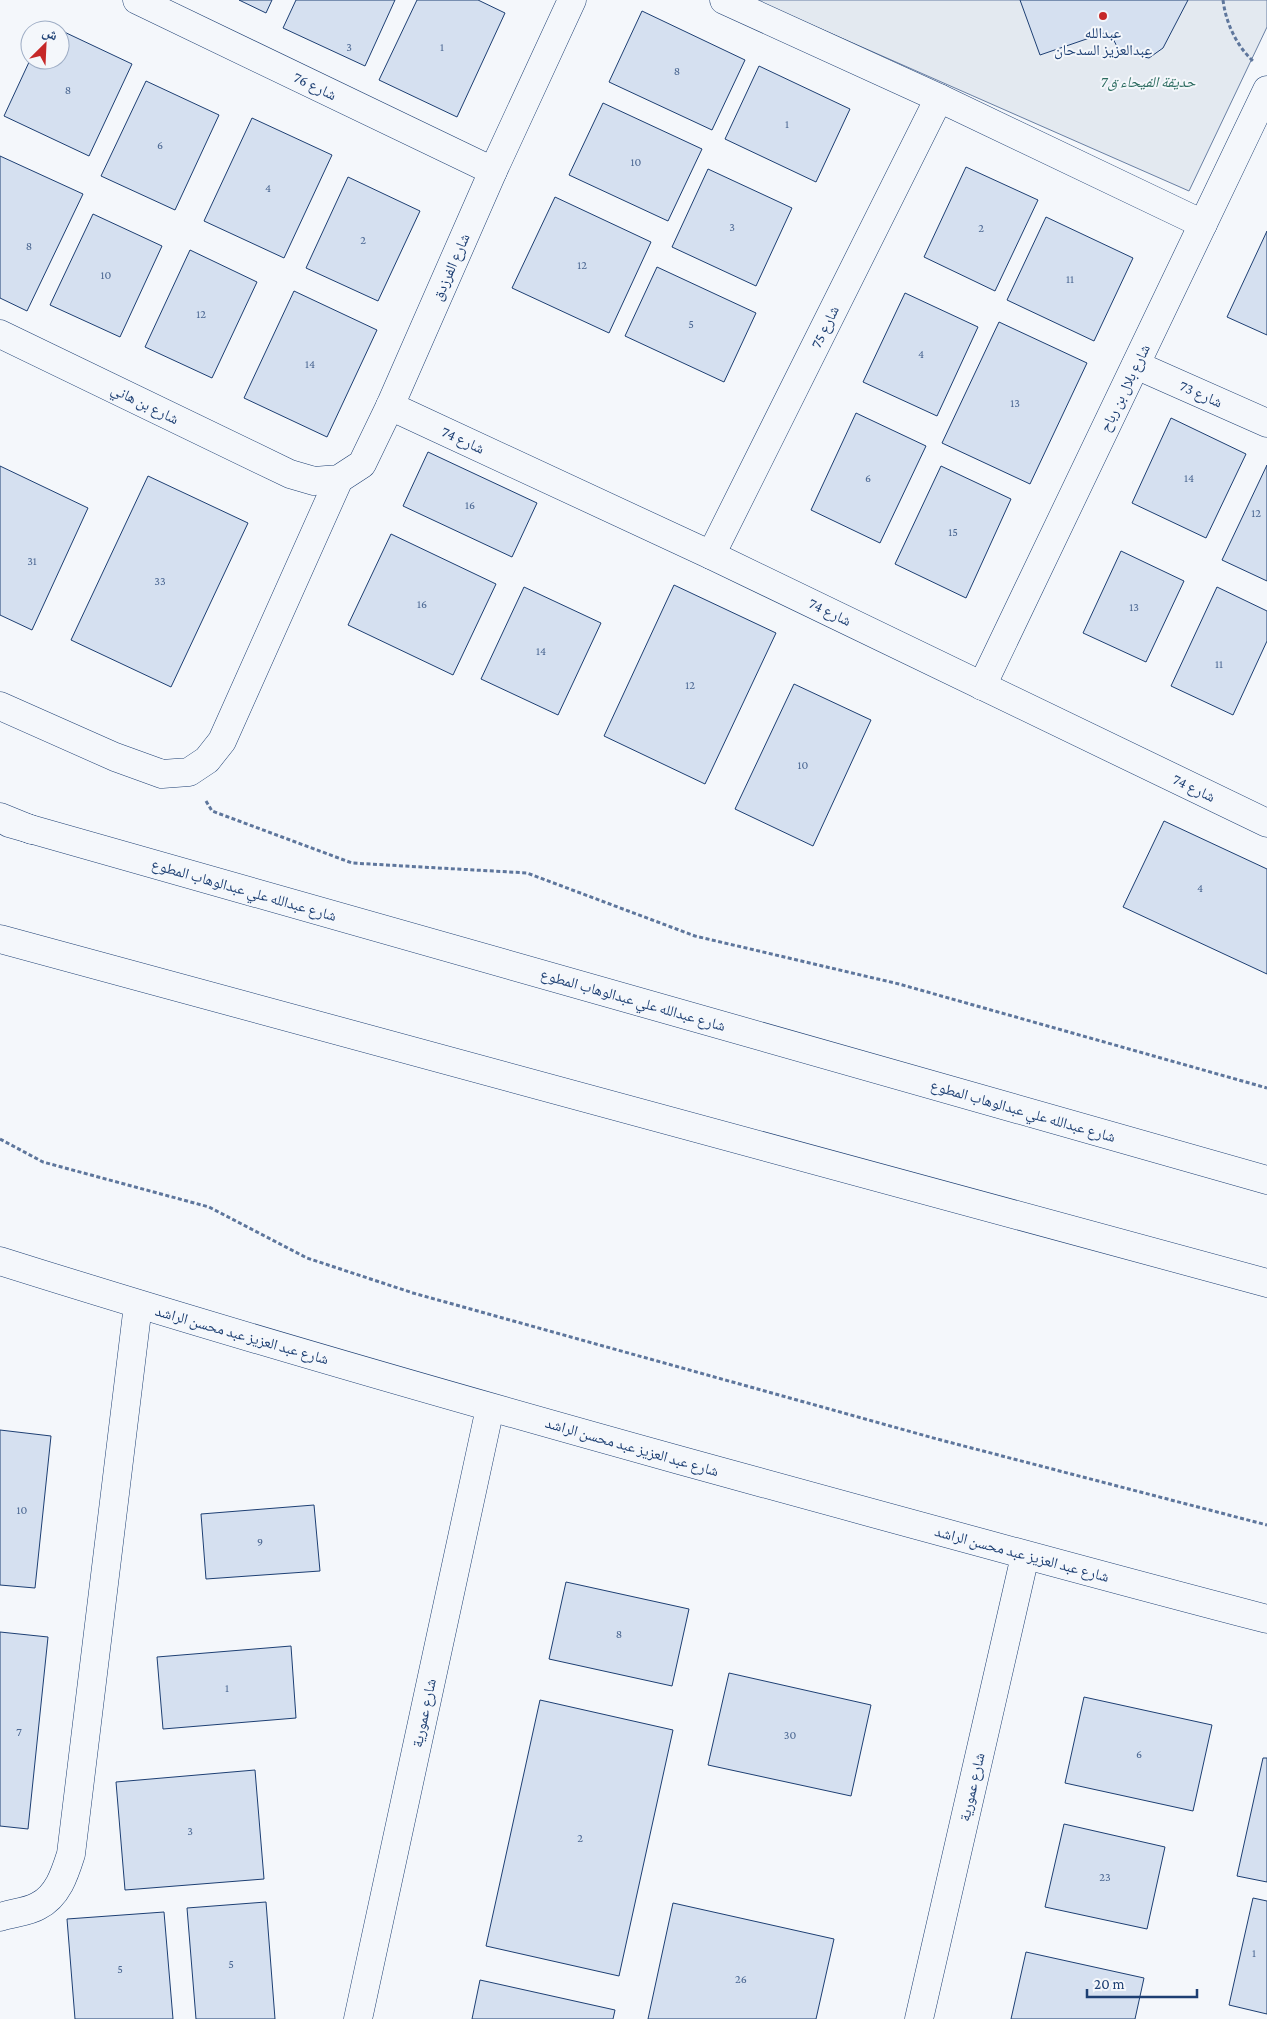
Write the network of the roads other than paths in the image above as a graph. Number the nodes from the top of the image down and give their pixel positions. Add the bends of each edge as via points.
1 (138, 0) edge
2 (572, 0) edge
3 (724, 0) edge
4 (1262, 78) edge
5 (939, 98) junction
6 (493, 171) junction
7 (1203, 224) junction
8 (0, 334) edge
9 (1136, 365) junction
10 (390, 406) junction
11 (1267, 423) edge
12 (290, 474) joint
13 (339, 479) junction
14 (711, 555) junction
15 (982, 686) junction
16 (0, 706) edge
17 (0, 817) edge
18 (0, 821) edge
19 (1267, 823) edge
20 (32, 830) junction
21 (0, 939) edge
22 (1267, 1180) edge
23 (0, 1261) edge
24 (1267, 1283) edge
25 (138, 1305) junction
26 (490, 1408) junction
27 (1025, 1556) junction
28 (1267, 1619) edge
29 (0, 1917) edge
30 (358, 2019) edge
31 (919, 2019) edge

1 - 6 main road, شارع 76
2 - 6 main road, شارع الفرزدق
3 - 5 main road
4 - 7 main road, شارع بلال بن رباح
5 - 7 main road
5 - 14 main road, شارع 75
6 - 10 main road, شارع الفرزدق
7 - 9 main road, شارع بلال بن رباح
8 - 12 main road, شارع بن هاني
9 - 11 main road, شارع 73
9 - 15 main road, شارع بلال بن رباح
10 - 13 main road, شارع الفرزدق via 362,464
10 - 14 main road, شارع 74
12 - 13 main road, شارع الفرزدق via 314,481
13 - 16 main road via 222,740 207,760 189,772 162,774 115,758
14 - 15 main road, شارع 74
15 - 19 main road, شارع 74
17 - 20 main road
18 - 20 main road, شارع عبدالله علي عبدالوهاب المطوع
20 - 22 main road, شارع عبدالله علي عبدالوهاب المطوع
21 - 24 main road
23 - 25 main road, شارع عبد العزيز عبد محسن الراشد
25 - 26 main road, شارع عبد العزيز عبد محسن الراشد
25 - 29 main road via 71,1854 56,1890 39,1906
26 - 27 main road, شارع عبد العزيز عبد محسن الراشد
26 - 30 main road, شارع عمورية
27 - 28 main road, شارع عبد العزيز عبد محسن الراشد
27 - 31 main road, شارع عمورية

